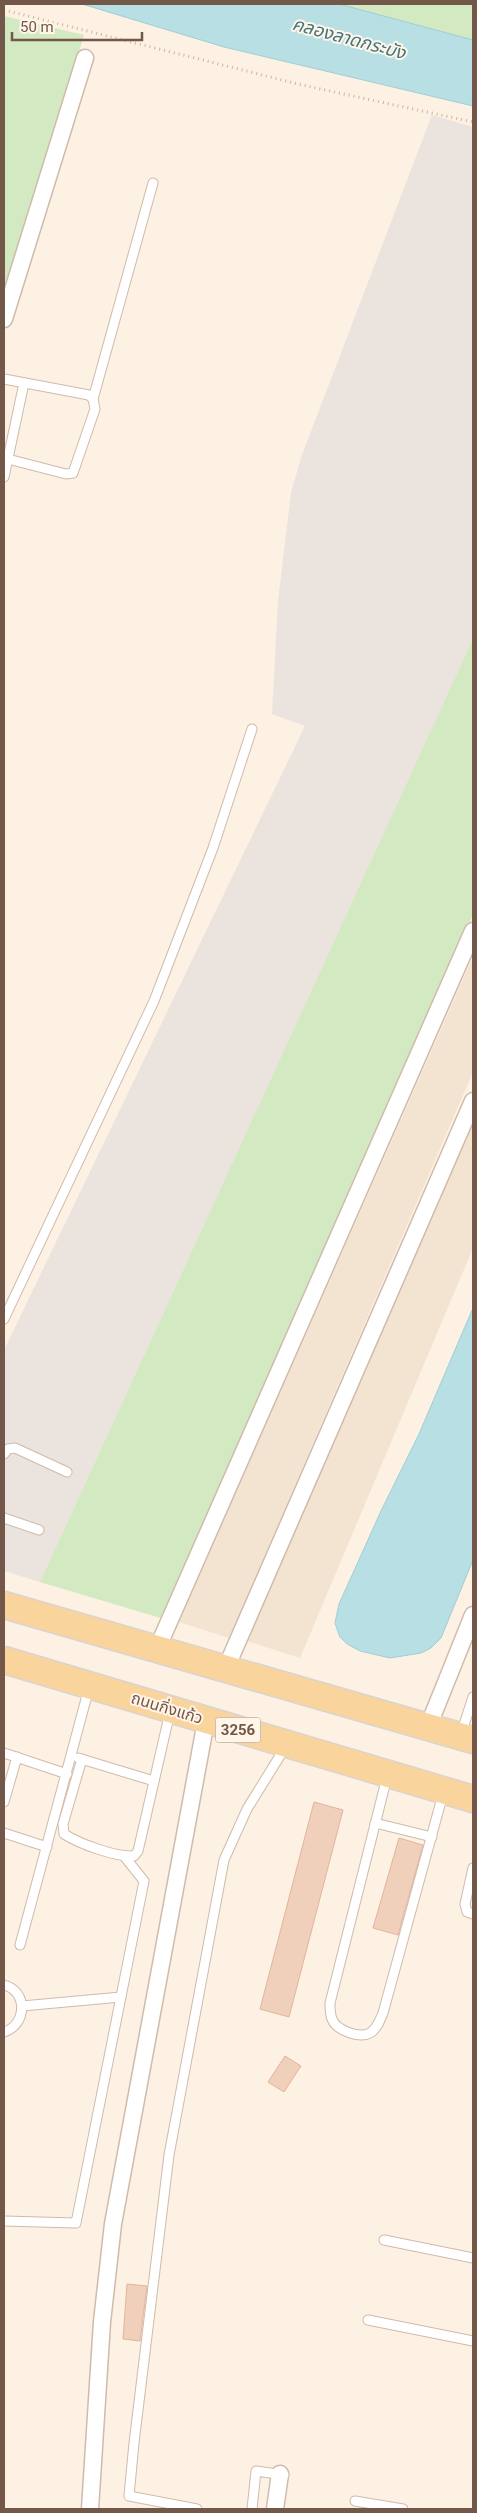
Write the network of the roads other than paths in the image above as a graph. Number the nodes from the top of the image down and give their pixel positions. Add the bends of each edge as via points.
1 (85, 58) dead end
2 (153, 183) dead end
3 (4, 319) edge
4 (4, 379) edge
5 (24, 383) junction
6 (93, 399) junction
7 (5, 458) edge
8 (4, 477) edge
9 (252, 729) dead end
10 (473, 932) edge
11 (473, 1101) edge
12 (4, 1319) edge
13 (4, 1454) edge
14 (67, 1472) dead end
15 (4, 1518) edge
16 (38, 1530) dead end
17 (4, 1604) edge
18 (473, 1615) edge
19 (157, 1649) junction
20 (4, 1660) edge
21 (226, 1668) junction
22 (90, 1685) junction
23 (473, 1697) edge
24 (170, 1709) junction
25 (206, 1721) junction
26 (428, 1727) junction
27 (467, 1738) edge
28 (288, 1744) junction
29 (4, 1753) edge
30 (17, 1757) junction
31 (77, 1758) junction
32 (67, 1774) junction
33 (387, 1774) junction
34 (154, 1781) junction
35 (444, 1791) junction
36 (473, 1799) edge
37 (4, 1802) edge
38 (376, 1823) junction
39 (4, 1833) edge
40 (432, 1837) junction
41 (48, 1847) junction
42 (124, 1856) junction
43 (473, 1868) edge
44 (473, 1914) edge
45 (20, 1945) dead end
46 (4, 1985) edge
47 (121, 1998) junction
48 (22, 2006) junction
49 (4, 2032) edge
50 (4, 2221) edge
51 (384, 2240) dead end
52 (473, 2258) edge
53 (368, 2320) dead end
54 (473, 2341) edge
55 (283, 2475) joint
56 (355, 2501) dead end
57 (90, 2509) edge
58 (197, 2509) edge
59 (252, 2509) edge
60 (275, 2509) edge
61 (403, 2509) edge

1 - 3 street
2 - 6 lane
4 - 5 lane
5 - 6 lane
5 - 7 lane
6 - 7 lane via 95,409 73,473
7 - 8 lane
9 - 12 lane via 214,848 154,1001
10 - 19 street
11 - 21 street
13 - 14 lane via 15,1448
15 - 16 lane
17 - 19 main road
18 - 26 street
19 - 21 main road
20 - 22 main road, ถนนกิ่งแก้ว / 3256
21 - 26 main road
22 - 24 main road, ถนนกิ่งแก้ว / 3256
22 - 31 lane
23 - 27 lane
24 - 25 main road, ถนนกิ่งแก้ว / 3256
24 - 34 lane
25 - 28 main road, ถนนกิ่งแก้ว / 3256
25 - 57 street via 113,2224 102,2322
26 - 27 main road
28 - 33 main road, ถนนกิ่งแก้ว / 3256
28 - 58 lane via 247,1809 224,1860 169,2155 134,2443 129,2496
29 - 30 lane
30 - 32 lane
30 - 37 lane
31 - 32 lane
31 - 34 lane
31 - 42 lane via 63,1824 64,1834 73,1840
32 - 41 lane
33 - 35 main road, ถนนกิ่งแก้ว / 3256
33 - 38 lane
34 - 42 lane via 138,1851 134,1856
35 - 36 main road, ถนนกิ่งแก้ว / 3256
35 - 40 lane
38 - 40 lane
38 - 40 lane via 330,2003 332,2019 342,2030 360,2034 372,2031 383,2013
39 - 41 lane
41 - 45 lane
42 - 47 lane via 144,1881
43 - 44 lane via 465,1904 467,1912
46 - 48 lane via 15,1991
47 - 48 lane
47 - 50 lane via 76,2222
48 - 49 lane via 19,2022
51 - 52 lane
53 - 54 lane
55 - 59 lane via 256,2471
55 - 60 street
56 - 61 lane

